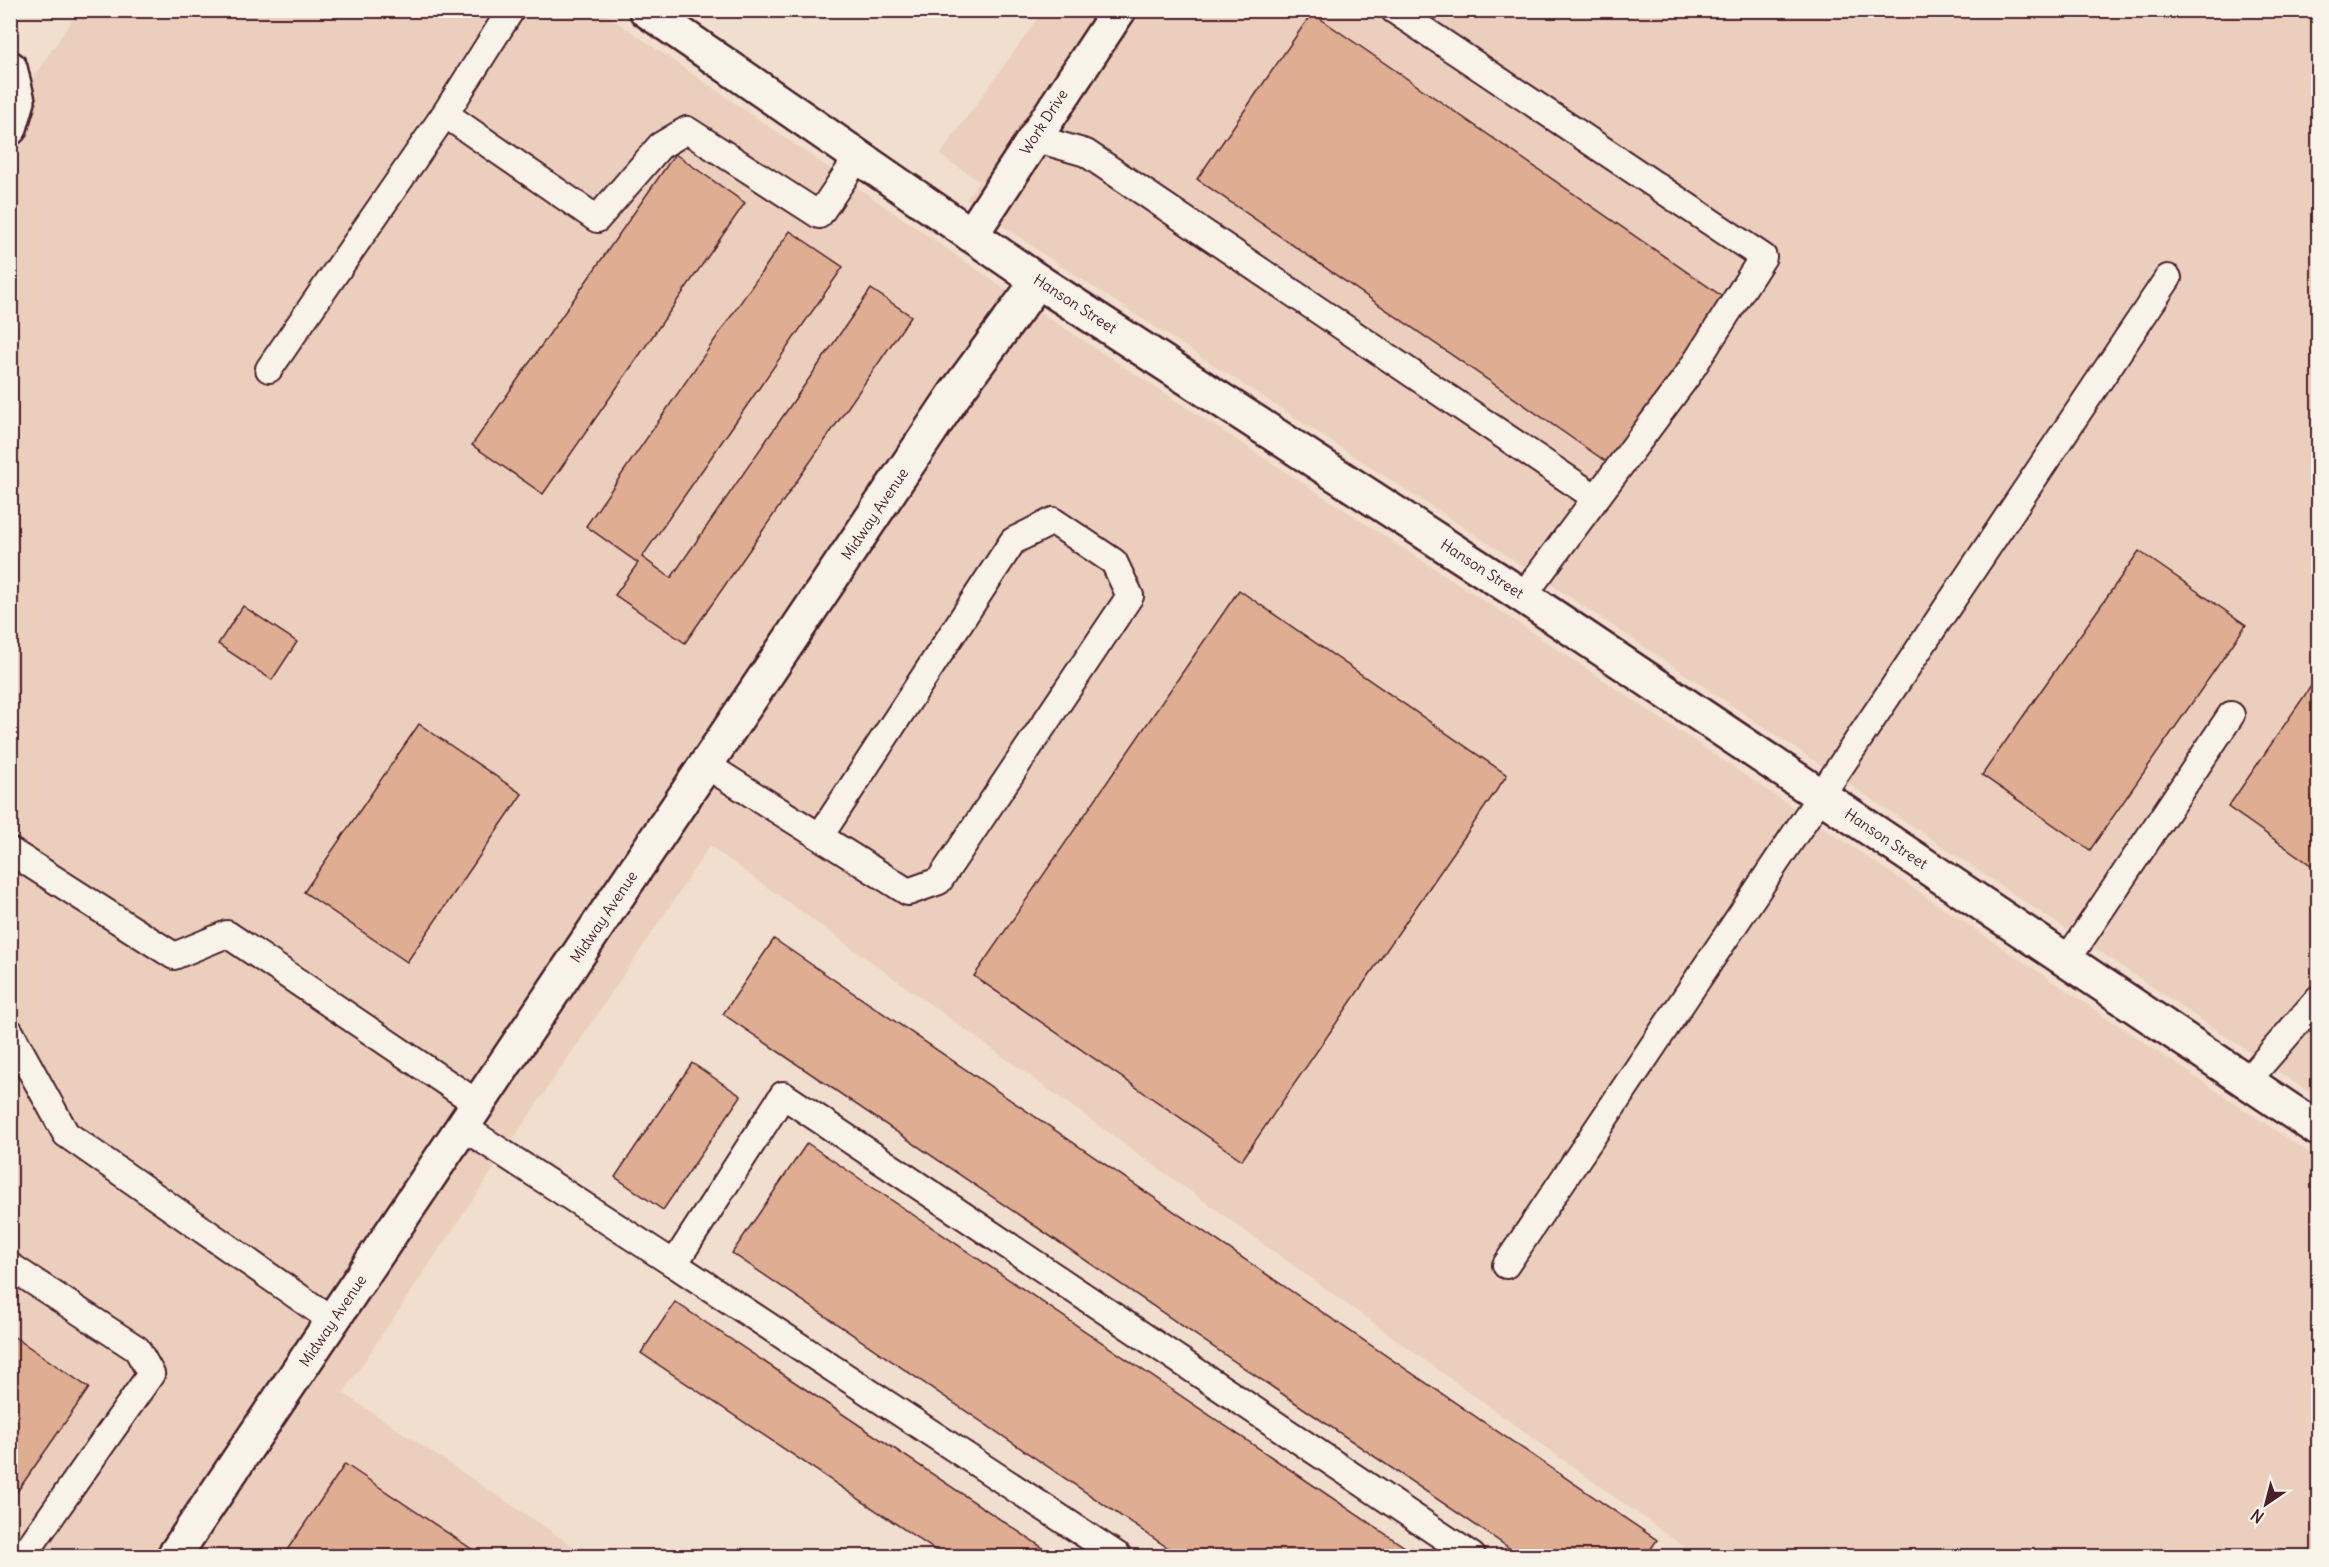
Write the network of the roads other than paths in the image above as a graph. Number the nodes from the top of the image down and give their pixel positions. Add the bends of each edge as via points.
1 (510, 10) edge
2 (646, 10) edge
3 (1119, 10) edge
4 (1394, 10) edge
5 (10, 68) edge
6 (445, 114) junction
7 (10, 128) edge
8 (1034, 138) junction
9 (858, 157) junction
10 (971, 235) junction
11 (2168, 278) dead end
12 (1038, 281) junction
13 (269, 369) dead end
14 (1596, 498) junction
15 (1523, 596) junction
16 (2231, 715) dead end
17 (706, 765) junction
18 (1821, 796) junction
19 (820, 836) junction
20 (10, 851) edge
21 (2067, 960) junction
22 (2319, 999) edge
23 (10, 1032) edge
24 (2247, 1081) junction
25 (470, 1116) junction
26 (2319, 1129) edge
27 (674, 1264) junction
28 (1506, 1265) dead end
29 (10, 1266) edge
30 (333, 1321) junction
31 (23, 1557) edge
32 (174, 1557) edge
33 (1118, 1557) edge
34 (1472, 1557) edge

1 - 6 lane
2 - 9 street, Hanson Street
3 - 8 street, Work Drive
4 - 14 lane via 1763,257 1687,376
5 - 7 street via 18,101
6 - 9 lane via 597,219 660,146 687,130 819,215
6 - 13 lane
8 - 10 street, Work Drive
8 - 14 lane via 1086,153
9 - 10 street, Hanson Street
10 - 12 street, Hanson Street
11 - 18 lane
12 - 15 street, Hanson Street
12 - 17 street, Midway Avenue via 955,394
14 - 15 lane
15 - 18 street, Hanson Street
16 - 21 lane
17 - 19 lane
17 - 25 street, Midway Avenue
18 - 21 street, Hanson Street
18 - 28 lane
19 - 19 lane via 908,892 939,882 1130,596 1114,562 1053,521 1013,541
20 - 25 lane via 174,956 227,934
21 - 24 street, Hanson Street
22 - 24 lane
23 - 30 lane via 66,1134
24 - 26 street, Hanson Street
25 - 27 lane
25 - 30 street, Midway Avenue
27 - 33 lane
27 - 34 lane via 783,1095
29 - 31 lane via 137,1349 151,1374
30 - 32 street, Midway Avenue

